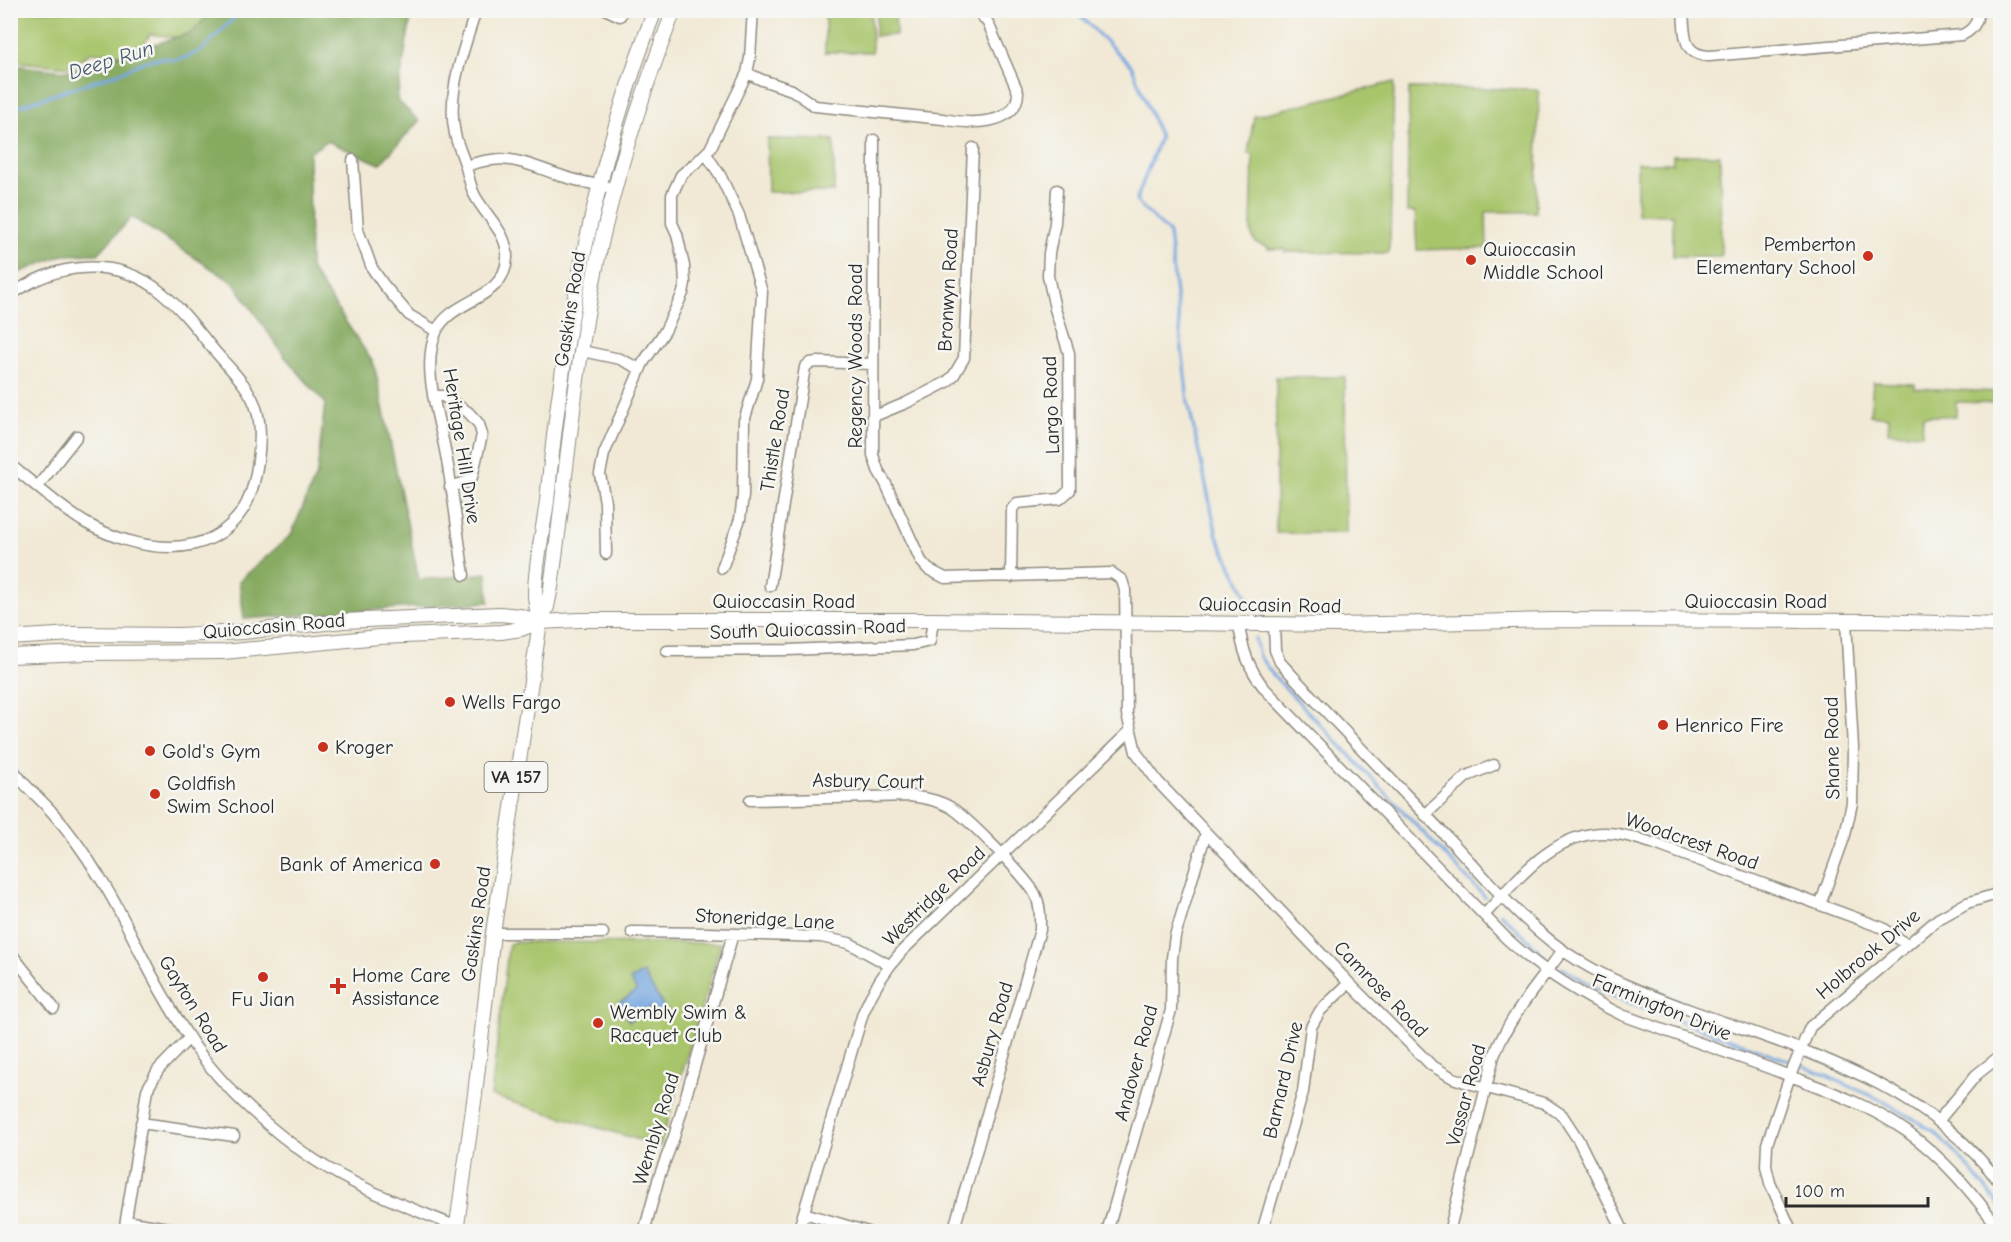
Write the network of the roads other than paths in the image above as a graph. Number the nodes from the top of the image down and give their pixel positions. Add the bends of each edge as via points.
1 (476, 10) edge
2 (607, 10) edge
3 (655, 10) edge
4 (674, 10) edge
5 (753, 10) edge
6 (977, 10) edge
7 (1683, 10) edge
8 (1978, 10) edge
9 (620, 16) dead end
10 (747, 73) junction
11 (874, 140) dead end
12 (973, 148) dead end
13 (705, 154) junction
14 (353, 160) dead end
15 (466, 166) junction
16 (600, 185) junction
17 (616, 189) junction
18 (1057, 190) dead end
19 (10, 296) edge
20 (436, 331) junction
21 (582, 351) junction
22 (872, 364) junction
23 (640, 369) junction
24 (433, 396) junction
25 (872, 417) junction
26 (77, 436) dead end
27 (10, 465) edge
28 (38, 486) junction
29 (450, 487) junction
30 (606, 554) dead end
31 (722, 568) dead end
32 (464, 575) dead end
33 (1011, 577) junction
34 (770, 586) dead end
35 (933, 620) junction
36 (1846, 621) junction
37 (540, 622) junction
38 (1124, 623) junction
39 (1239, 624) junction
40 (1274, 624) junction
41 (2001, 625) edge
42 (10, 638) edge
43 (667, 651) dead end
44 (10, 656) edge
45 (1131, 731) junction
46 (10, 764) edge
47 (1494, 765) dead end
48 (750, 800) dead end
49 (1425, 814) junction
50 (1206, 833) junction
51 (1001, 856) junction
52 (2001, 893) edge
53 (1503, 896) junction
54 (1820, 905) junction
55 (1484, 915) junction
56 (632, 932) dead end
57 (493, 933) junction
58 (603, 933) dead end
59 (733, 934) junction
60 (1906, 944) junction
61 (1563, 950) junction
62 (10, 952) edge
63 (889, 965) junction
64 (1546, 973) junction
65 (1349, 983) junction
66 (54, 1008) dead end
67 (189, 1038) junction
68 (1800, 1050) junction
69 (2001, 1056) edge
70 (1790, 1076) junction
71 (1486, 1087) junction
72 (1939, 1120) junction
73 (141, 1123) junction
74 (234, 1136) dead end
75 (2001, 1183) edge
76 (804, 1213) junction
77 (125, 1226) edge
78 (1998, 1228) edge
79 (456, 1229) edge
80 (192, 1232) edge
81 (470, 1232) edge
82 (644, 1232) edge
83 (798, 1232) edge
84 (868, 1232) edge
85 (953, 1232) edge
86 (1107, 1232) edge
87 (1262, 1232) edge
88 (1449, 1232) edge
89 (1624, 1232) edge
90 (1792, 1232) edge

1 - 15 street via 452,95 455,135
2 - 9 street
3 - 16 main road, Gaskins Road
4 - 17 main road, Gaskins Road
5 - 10 street
6 - 10 street via 988,23 1018,92 1014,107 993,120 956,121 815,106 792,90
7 - 8 street via 1689,48 1695,54 1709,56 1962,35 1977,22
10 - 13 street
11 - 22 street, Regency Woods Road
12 - 25 street, Bronwyn Road via 964,358 947,382
13 - 23 street via 681,175 672,195 672,224 685,283 665,331
13 - 31 street via 720,175 738,215 762,292 763,308 757,379 744,421 740,519
14 - 20 street via 358,230 372,268 409,315
15 - 16 street via 513,159
15 - 20 street via 474,194 501,234 506,247 505,267 490,289 445,319
16 - 17 street
16 - 37 main road, Gaskins Road via 582,255 562,368 535,596
17 - 21 main road, Gaskins Road via 596,268
18 - 33 street, Largo Road via 1048,276 1069,352 1070,490 1060,499 1023,501 1012,509
19 - 28 street via 41,276 80,267 119,271 145,281 179,309 241,382 254,402 259,420 258,457 247,503 228,528 199,543 150,546 110,536 83,521
20 - 24 street, Heritage Hill Drive via 430,372
21 - 23 street via 620,359
21 - 37 main road, Gaskins Road via 551,587
22 - 25 street, Regency Woods Road
22 - 34 street, Thistle Road via 817,362 805,367
23 - 30 street via 604,454 600,474
24 - 29 street, Heritage Hill Drive
24 - 29 street via 443,396 468,412 479,424 482,435 472,477
25 - 33 street, Regency Woods Road via 874,462 917,554 928,569 945,578
26 - 28 street
27 - 28 street
29 - 32 street, Heritage Hill Drive
33 - 38 street, Regency Woods Road via 1115,574 1124,584
35 - 37 main road, Quioccasin Road
35 - 38 main road, Quioccasin Road
35 - 43 street, South Quiocassin Road via 930,641 913,645
36 - 40 main road, Quioccasin Road
36 - 41 main road, Quioccasin Road
36 - 54 street, Shane Road via 1854,757 1852,803
37 - 42 main road, Quioccasin Road via 500,614 343,621 243,632
37 - 44 main road, Quioccasin Road via 501,632 379,636 223,652
37 - 57 main road, Gaskins Road / VA 157
38 - 39 main road, Quioccasin Road
38 - 45 street
39 - 40 main road, Quioccasin Road
39 - 55 street, Farmington Drive via 1249,667 1265,689
40 - 49 street, Farmington Drive via 1275,650 1280,662
45 - 50 street, Camrose Road via 1136,752 1158,782
45 - 51 street, Westridge Road
46 - 67 street, Gayton Road via 92,865
47 - 49 street via 1467,776
48 - 51 street, Asbury Court via 910,796 932,800 968,821
49 - 53 street, Farmington Drive
50 - 65 street, Camrose Road
50 - 86 street, Andover Road via 1175,936 1169,1019
51 - 63 street, Westridge Road
51 - 85 street, Asbury Road via 1035,894 1041,911 1040,930
52 - 60 street, Holbrook Drive via 1948,913
53 - 54 street, Woodcrest Road via 1554,848 1582,835 1607,832 1652,843
53 - 55 street, Woodcrest Road
53 - 61 street, Farmington Drive
54 - 60 street, Woodcrest Road via 1883,928
55 - 64 street, Farmington Drive
56 - 59 street, Stoneridge Lane
57 - 58 street
57 - 79 main road, Gaskins Road / VA 157
59 - 63 street, Stoneridge Lane via 822,937 849,944
59 - 82 street, Wembly Road
60 - 68 street, Holbrook Drive via 1817,1020
61 - 64 street, Vassar Road
61 - 68 street, Farmington Drive via 1623,984
62 - 66 street
63 - 76 street, Westridge Road via 863,1013
64 - 70 street, Farmington Drive via 1622,1015
64 - 71 street, Vassar Road via 1506,1029
65 - 71 street, Camrose Road via 1431,1065 1453,1078
65 - 87 street, Barnard Drive via 1320,1011 1311,1027 1303,1092
67 - 73 street via 152,1079
67 - 79 street, Gayton Road via 243,1102 302,1151 363,1188
68 - 70 street, Holbrook Drive
68 - 72 street, Farmington Drive via 1867,1076
69 - 72 street via 1976,1075
70 - 78 street, Farmington Drive via 1858,1103 1907,1132 1968,1187
70 - 90 street, Holbrook Drive via 1766,1157 1770,1183
71 - 88 street, Vassar Road
71 - 89 street, Camrose Road via 1544,1103 1562,1115
72 - 75 street, Farmington Drive
73 - 74 street
73 - 77 street
76 - 83 street, Westridge Road
76 - 84 street
77 - 80 street
79 - 81 street, Gayton Road

